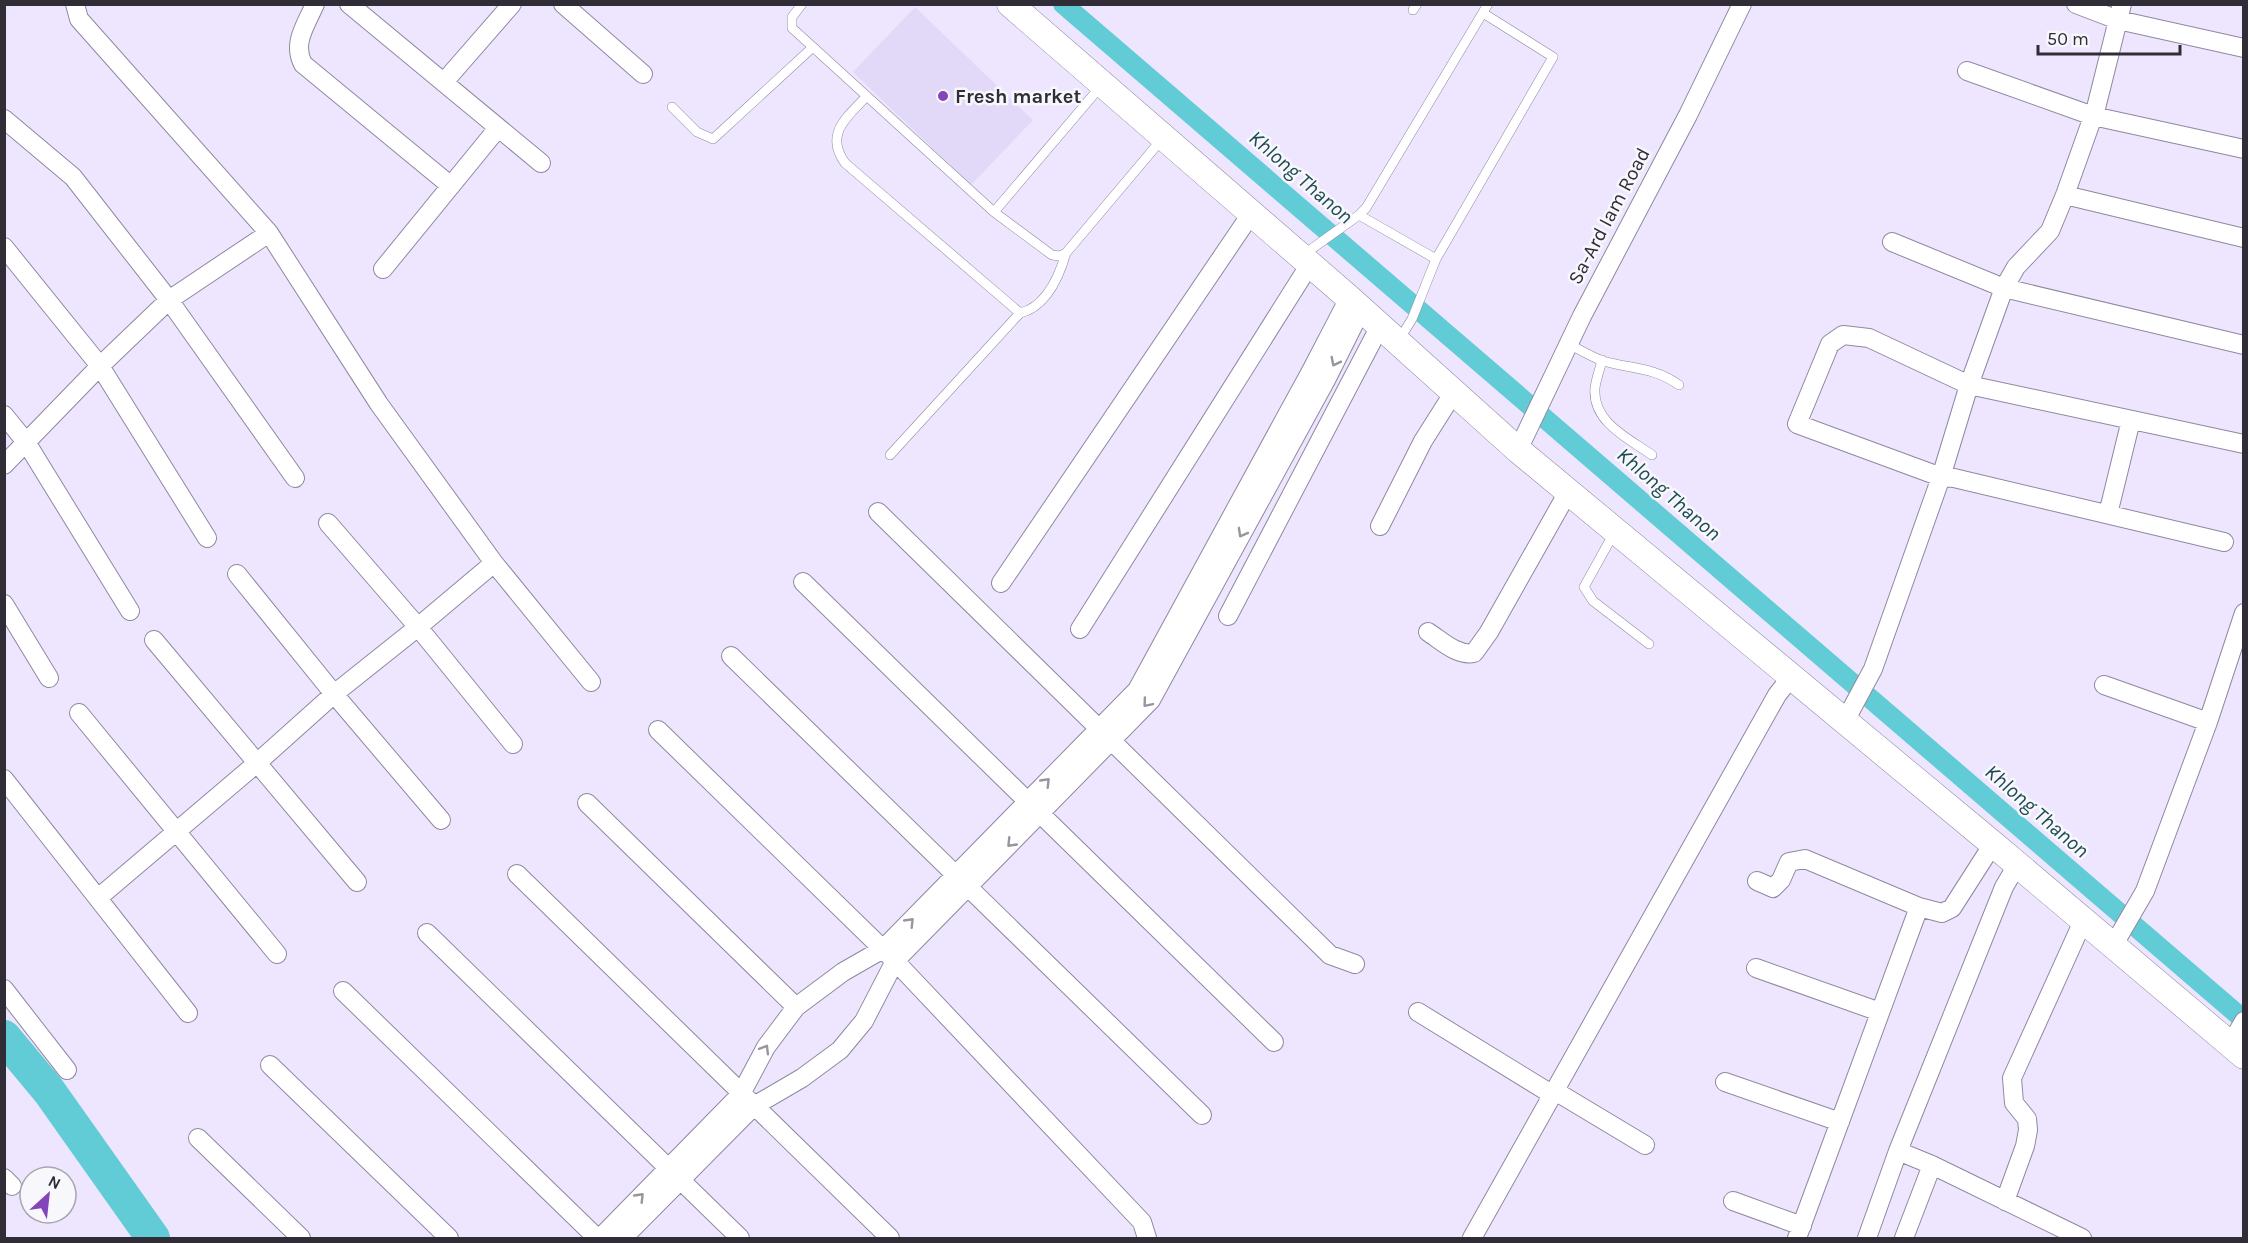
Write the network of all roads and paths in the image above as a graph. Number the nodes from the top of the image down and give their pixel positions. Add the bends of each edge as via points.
1 (75, 4) edge
2 (315, 4) edge
3 (349, 4) edge
4 (512, 4) edge
5 (563, 4) edge
6 (802, 4) edge
7 (1010, 4) edge
8 (1742, 4) edge
9 (2076, 4) edge
10 (1486, 9) edge
11 (2120, 12) edge
12 (813, 47) junction
13 (2244, 48) edge
14 (1966, 71) dead end
15 (643, 74) dead end
16 (444, 82) junction
17 (1102, 84) junction
18 (867, 96) junction
19 (672, 107) dead end
20 (2093, 116) junction
21 (4, 119) edge
22 (498, 128) junction
23 (1163, 137) junction
24 (2244, 149) edge
25 (541, 163) dead end
26 (451, 186) junction
27 (2066, 195) junction
28 (994, 212) junction
29 (1251, 214) junction
30 (1359, 215) junction
31 (269, 233) junction
32 (2244, 238) edge
33 (1892, 242) dead end
34 (4, 247) edge
35 (1066, 253) junction
36 (1309, 254) junction
37 (1436, 259) junction
38 (383, 269) dead end
39 (2004, 288) junction
40 (169, 300) junction
41 (1020, 313) junction
42 (1372, 319) junction
43 (1569, 344) junction
44 (2244, 345) edge
45 (1602, 360) junction
46 (100, 366) junction
47 (1678, 385) dead end
48 (1969, 385) junction
49 (1454, 392) junction
50 (4, 415) edge
51 (2131, 420) junction
52 (1523, 440) junction
53 (26, 442) junction
54 (2244, 444) edge
55 (890, 455) dead end
56 (1652, 455) dead end
57 (4, 465) edge
58 (1941, 477) junction
59 (295, 478) dead end
60 (1568, 492) junction
61 (878, 512) dead end
62 (2108, 514) junction
63 (328, 523) dead end
64 (1380, 526) dead end
65 (1616, 531) junction
66 (207, 538) dead end
67 (2224, 542) dead end
68 (494, 563) junction
69 (237, 574) dead end
70 (803, 582) dead end
71 (1001, 582) dead end
72 (4, 604) edge
73 (130, 611) dead end
74 (2244, 613) edge
75 (1228, 616) dead end
76 (418, 627) junction
77 (1080, 629) dead end
78 (1428, 632) dead end
79 (154, 640) dead end
80 (1649, 644) dead end
81 (731, 656) dead end
82 (1791, 677) junction
83 (49, 678) dead end
84 (591, 682) dead end
85 (2104, 685) dead end
86 (334, 694) junction
87 (79, 713) dead end
88 (1849, 714) junction
89 (2208, 722) junction
90 (658, 730) dead end
91 (1105, 734) junction
92 (513, 744) dead end
93 (257, 763) junction
94 (4, 779) edge
95 (587, 803) dead end
96 (1034, 807) junction
97 (441, 820) dead end
98 (176, 830) junction
99 (1993, 844) junction
100 (2017, 865) junction
101 (517, 874) dead end
102 (962, 881) junction
103 (1757, 881) dead end
104 (357, 882) dead end
105 (98, 898) junction
106 (1919, 907) junction
107 (2083, 921) junction
108 (427, 933) dead end
109 (2116, 940) junction
110 (277, 954) dead end
111 (889, 955) junction
112 (1355, 964) dead end
113 (1756, 968) dead end
114 (4, 989) edge
115 (343, 991) dead end
116 (796, 1007) junction
117 (188, 1012) dead end
118 (1418, 1012) dead end
119 (1880, 1012) junction
120 (2239, 1038) edge
121 (1274, 1042) dead end
122 (270, 1065) dead end
123 (68, 1070) dead end
124 (1725, 1082) dead end
125 (1554, 1093) junction
126 (748, 1100) junction
127 (1202, 1116) dead end
128 (1840, 1122) junction
129 (198, 1138) dead end
130 (1645, 1145) dead end
131 (1899, 1151) junction
132 (1932, 1165) junction
133 (674, 1174) junction
134 (1733, 1201) dead end
135 (2006, 1201) junction
136 (1800, 1232) edge
137 (301, 1239) edge
138 (449, 1239) edge
139 (598, 1239) edge
140 (623, 1239) edge
141 (740, 1239) edge
142 (890, 1239) edge
143 (1146, 1239) edge
144 (1472, 1239) edge
145 (1867, 1239) edge
146 (1904, 1239) edge
147 (2082, 1239) edge

1 - 31 street via 79,19
2 - 26 street via 299,42 303,64
3 - 16 street
4 - 16 street
5 - 15 street
6 - 12 lane via 792,17 792,28
7 - 17 street
8 - 43 street, Sa-Ard Iam Road
9 - 11 street
10 - 30 lane
10 - 37 lane via 1553,57
11 - 13 street
11 - 20 street
12 - 18 lane
12 - 19 lane via 713,139 697,132
14 - 20 street
16 - 22 street
17 - 23 street
17 - 28 lane
18 - 28 lane
18 - 41 lane via 842,123 836,136 837,152
20 - 24 street
20 - 27 street
21 - 40 street via 73,177
22 - 25 street
22 - 26 street
23 - 29 street
23 - 35 lane
26 - 38 street
27 - 32 street
27 - 39 street via 2050,231 2016,267
28 - 35 lane via 1052,255
29 - 36 street
29 - 71 street
30 - 36 lane
30 - 37 lane
31 - 40 street
31 - 68 street via 379,404
33 - 39 street
34 - 46 street
35 - 41 lane via 1060,274 1040,303
36 - 42 street
36 - 77 street
37 - 42 lane via 1412,319
39 - 44 street
39 - 48 street
40 - 46 street
40 - 59 street
41 - 55 lane
42 - 49 street
42 - 75 street
42 - 91 street via 1330,373 1169,649
43 - 45 lane
43 - 52 street, Sa-Ard Iam Road
45 - 47 lane via 1653,370
45 - 56 lane via 1595,387 1596,405 1605,421
46 - 53 street
46 - 66 street
48 - 51 street
48 - 58 street
48 - 58 street via 1869,338 1843,335 1830,344 1797,423
49 - 52 street
49 - 64 street via 1423,441
50 - 53 street
51 - 54 street
51 - 62 street
52 - 60 street
53 - 57 street
53 - 73 street
58 - 62 street
58 - 88 street via 1873,669
60 - 65 street
60 - 78 street via 1474,653 1453,648
61 - 91 street
62 - 67 street
63 - 76 street
65 - 80 lane via 1584,587 1593,601
65 - 82 street
68 - 76 street
68 - 84 street
69 - 86 street
70 - 96 street
72 - 83 street
74 - 89 street
76 - 86 street
76 - 92 street
79 - 93 street
81 - 102 street
82 - 88 street
82 - 125 street via 1777,695
85 - 89 street
86 - 93 street
86 - 97 street
87 - 98 street
88 - 99 street
89 - 109 street via 2145,891
90 - 111 street
91 - 96 street
91 - 112 street via 1330,955
93 - 98 street
93 - 104 street
94 - 105 street
95 - 116 street
96 - 102 street
96 - 121 street
98 - 105 street
98 - 110 street
99 - 100 street
99 - 106 street via 1950,910 1942,913
100 - 107 street
100 - 131 street via 2004,886
101 - 126 street
102 - 111 street
102 - 127 street
103 - 106 street via 1773,888 1790,862 1805,859
105 - 117 street
106 - 119 street
107 - 109 street
107 - 135 street via 2012,1078 2014,1104 2027,1119 2028,1130
108 - 133 street
109 - 120 street
111 - 116 street via 843,972
111 - 126 street via 864,1021 840,1050 802,1078
111 - 143 street via 1142,1221
113 - 119 street
114 - 123 street
115 - 139 street
126 -> 116 street via 766,1047
118 - 125 street
119 - 128 street
122 - 138 street
124 - 128 street
125 - 130 street
125 - 144 street
126 - 133 street
126 - 142 street
128 - 136 street
129 - 137 street
131 - 132 street
131 - 145 street
132 - 135 street
132 - 146 street
139 -> 133 street
133 - 140 street
133 - 141 street
134 - 136 street
135 - 147 street

